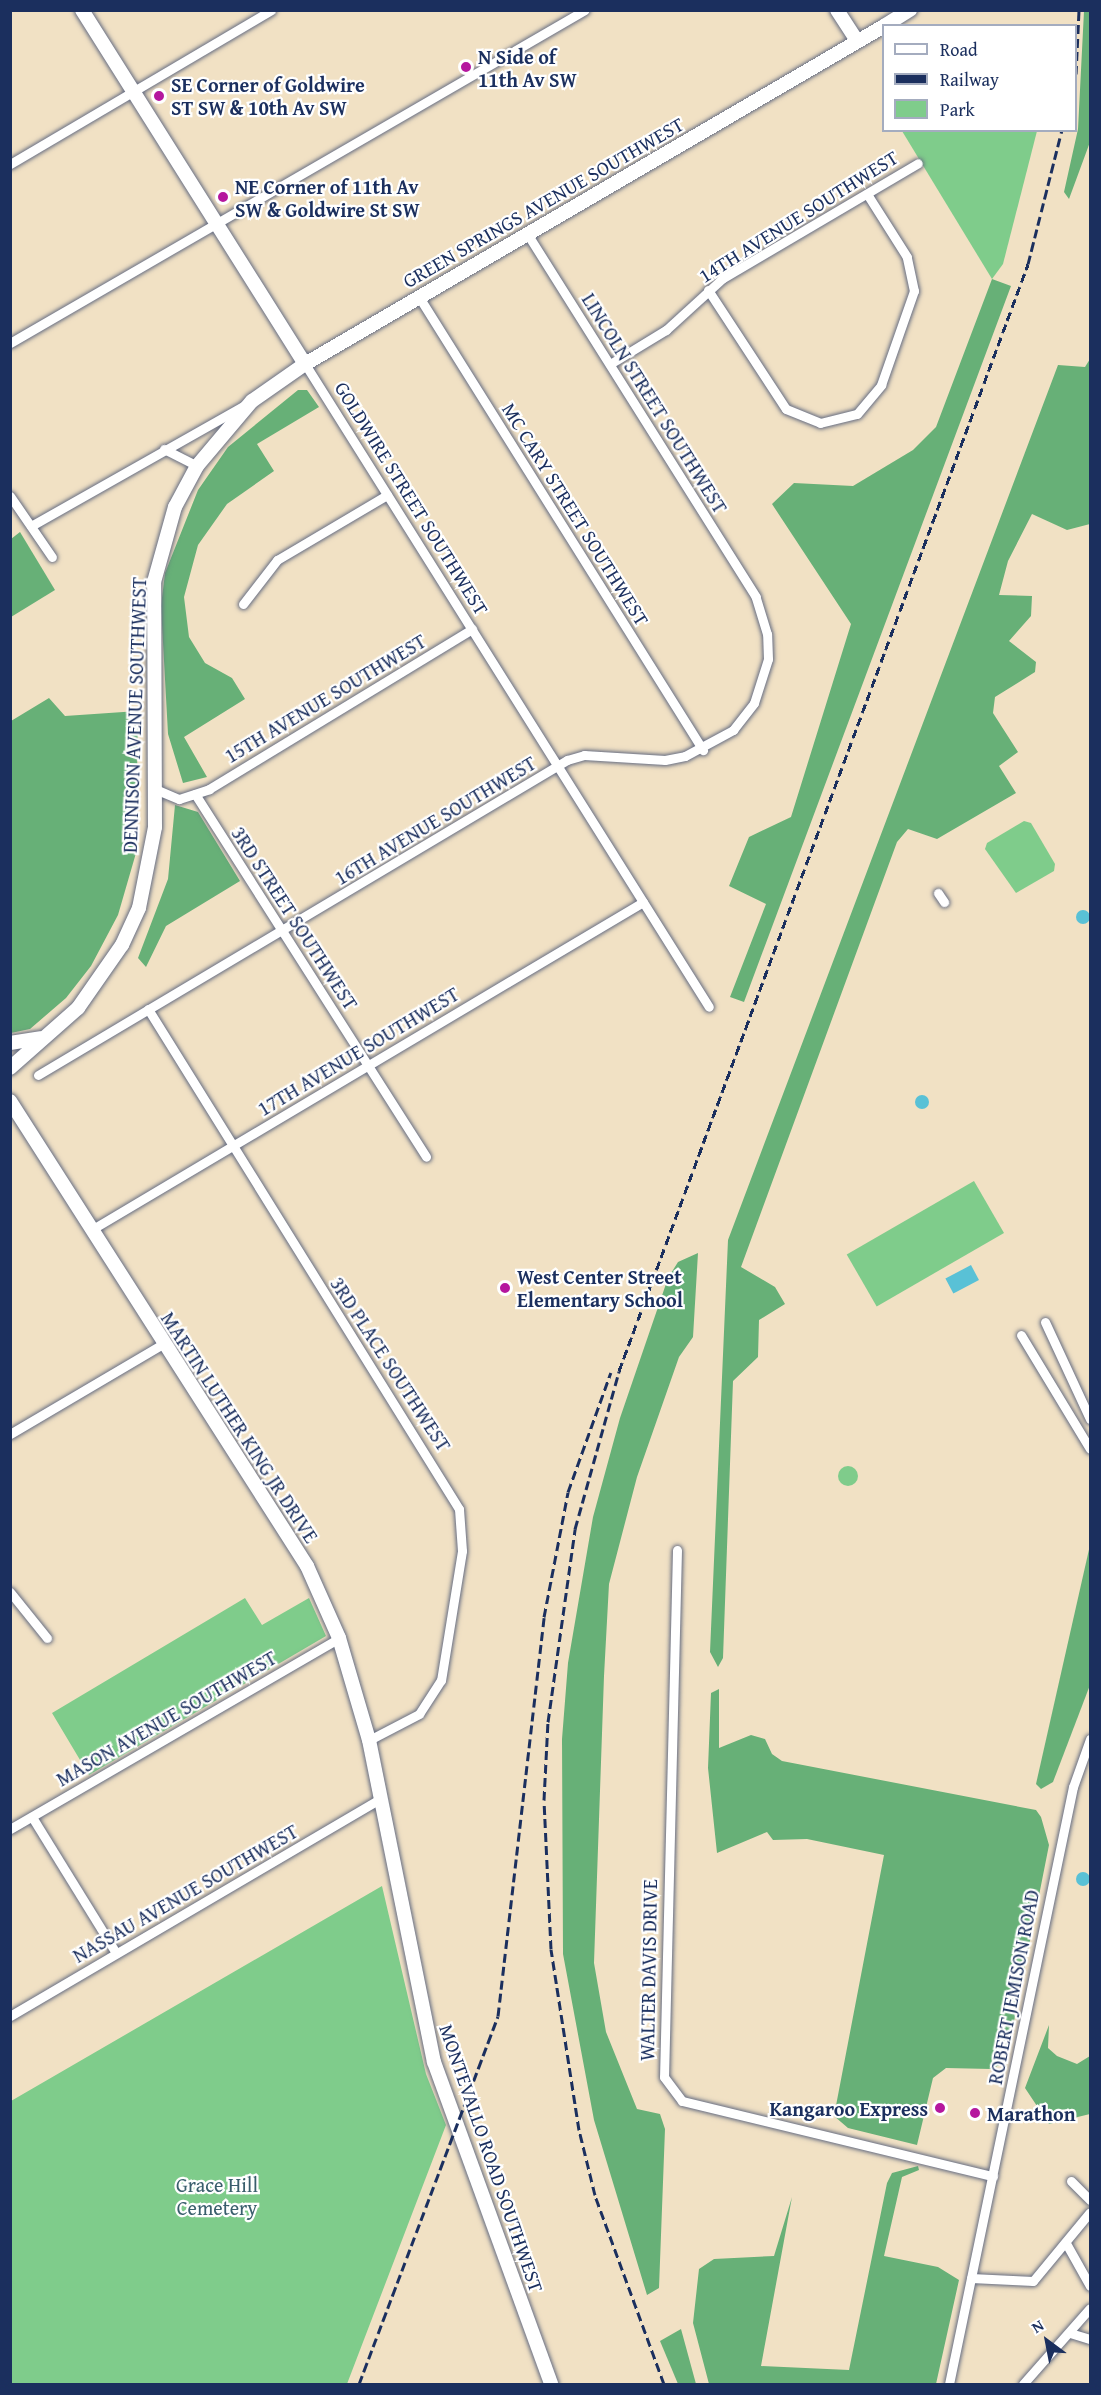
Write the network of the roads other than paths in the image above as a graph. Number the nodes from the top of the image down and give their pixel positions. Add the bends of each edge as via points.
1 (82, 10) edge
2 (270, 10) edge
3 (585, 10) edge
4 (837, 10) edge
5 (910, 10) edge
6 (887, 24) edge
7 (882, 27) edge
8 (857, 41) junction
9 (132, 92) junction
10 (918, 163) dead end
11 (10, 164) edge
12 (867, 194) junction
13 (216, 224) junction
14 (528, 235) junction
15 (708, 290) junction
16 (419, 297) junction
17 (10, 343) edge
18 (305, 364) junction
19 (610, 364) junction
20 (252, 401) junction
21 (164, 449) junction
22 (197, 466) junction
23 (387, 495) junction
24 (10, 496) edge
25 (31, 526) junction
26 (52, 557) dead end
27 (752, 590) joint
28 (243, 604) dead end
29 (472, 629) junction
30 (703, 750) junction
31 (558, 767) junction
32 (155, 789) junction
33 (195, 794) junction
34 (938, 893) dead end
35 (643, 902) junction
36 (944, 902) dead end
37 (282, 932) junction
38 (709, 1007) dead end
39 (148, 1009) junction
40 (46, 1037) junction
41 (10, 1043) edge
42 (367, 1066) junction
43 (10, 1068) edge
44 (38, 1075) dead end
45 (10, 1101) edge
46 (231, 1146) junction
47 (426, 1157) dead end
48 (91, 1230) junction
49 (1045, 1322) dead end
50 (1021, 1335) dead end
51 (163, 1344) junction
52 (1090, 1419) edge
53 (10, 1434) edge
54 (1090, 1449) edge
55 (677, 1550) dead end
56 (10, 1592) edge
57 (46, 1638) dead end
58 (339, 1638) junction
59 (1090, 1739) edge
60 (369, 1740) junction
61 (378, 1800) junction
62 (32, 1817) junction
63 (10, 1829) edge
64 (116, 1953) junction
65 (10, 2016) edge
66 (993, 2176) junction
67 (1071, 2181) dead end
68 (1090, 2200) edge
69 (1090, 2212) edge
70 (1067, 2245) junction
71 (971, 2278) junction
72 (1090, 2286) edge
73 (1090, 2308) edge
74 (1070, 2333) junction
75 (1090, 2339) edge
76 (552, 2385) edge
77 (949, 2385) edge
78 (1023, 2385) edge

1 - 9 main road, GOLDWIRE STREET SOUTHWEST
2 - 9 street
3 - 13 street
4 - 8 main road
5 - 6 main road, GREEN SPRINGS AVENUE SOUTHWEST
7 - 8 main road, GREEN SPRINGS AVENUE SOUTHWEST
8 - 14 main road, GREEN SPRINGS AVENUE SOUTHWEST
9 - 11 street
9 - 13 main road, GOLDWIRE STREET SOUTHWEST
10 - 12 street, 14TH AVENUE SOUTHWEST
12 - 15 street, 14TH AVENUE SOUTHWEST
12 - 15 street via 907,257 914,291 881,385 857,414 820,423 784,407
13 - 17 street
13 - 18 main road, GOLDWIRE STREET SOUTHWEST
14 - 16 main road, GREEN SPRINGS AVENUE SOUTHWEST
14 - 19 street, LINCOLN STREET SOUTHWEST
15 - 19 street, 14TH AVENUE SOUTHWEST via 666,330
16 - 18 main road, GREEN SPRINGS AVENUE SOUTHWEST
16 - 30 street, MC CARY STREET SOUTHWEST
18 - 20 main road, GREEN SPRINGS AVENUE SOUTHWEST
18 - 23 street, GOLDWIRE STREET SOUTHWEST
19 - 27 street, LINCOLN STREET SOUTHWEST
20 - 21 street, GREEN SPRINGS AVENUE SOUTHWEST
20 - 22 main road, GREEN SPRINGS AVENUE SOUTHWEST
21 - 22 street
21 - 25 street, GREEN SPRINGS AVENUE SOUTHWEST
22 - 32 main road, DENNISON AVENUE SOUTHWEST via 175,507 154,582
23 - 28 street via 278,560
23 - 29 street, GOLDWIRE STREET SOUTHWEST
24 - 25 street
25 - 26 street
27 - 30 street, 16TH AVENUE SOUTHWEST via 767,634 762,687 734,730
29 - 31 street, GOLDWIRE STREET SOUTHWEST
29 - 33 street, 15TH AVENUE SOUTHWEST
30 - 31 street, 16TH AVENUE SOUTHWEST via 666,760 584,755
31 - 35 street, GOLDWIRE STREET SOUTHWEST
31 - 37 street, 16TH AVENUE SOUTHWEST
32 - 33 street via 179,799
32 - 40 main road, DENNISON AVENUE SOUTHWEST via 155,826 139,908 122,945 78,1008
33 - 37 street, 3RD STREET SOUTHWEST
34 - 36 street
35 - 38 street, GOLDWIRE STREET SOUTHWEST
35 - 42 street, 17TH AVENUE SOUTHWEST
37 - 39 street, 16TH AVENUE SOUTHWEST
37 - 42 street, 3RD STREET SOUTHWEST
39 - 44 street, 16TH AVENUE SOUTHWEST
39 - 46 street, 3RD PLACE SOUTHWEST
40 - 41 main road
40 - 43 main road, DENNISON AVENUE SOUTHWEST
42 - 46 street, 17TH AVENUE SOUTHWEST
42 - 47 street, 3RD STREET SOUTHWEST
45 - 48 main road, MARTIN LUTHER KING JR DRIVE
46 - 48 street, 17TH AVENUE SOUTHWEST
46 - 60 street, 3RD PLACE SOUTHWEST via 459,1509 462,1551 441,1680 419,1714
48 - 51 main road, MARTIN LUTHER KING JR DRIVE
49 - 52 street
50 - 54 street
51 - 53 street
51 - 58 main road, MARTIN LUTHER KING JR DRIVE via 307,1566
55 - 66 street, WALTER DAVIS DRIVE via 664,2077 682,2101
56 - 57 street
58 - 60 main road, MARTIN LUTHER KING JR DRIVE
58 - 62 street, MASON AVENUE SOUTHWEST
59 - 66 street, ROBERT JEMISON ROAD via 1073,1786
60 - 61 main road, MARTIN LUTHER KING JR DRIVE
61 - 64 street, NASSAU AVENUE SOUTHWEST
61 - 76 main road, MONTEVALLO ROAD SOUTHWEST via 434,2062
62 - 63 street, MASON AVENUE SOUTHWEST
62 - 64 street
64 - 65 street, NASSAU AVENUE SOUTHWEST
66 - 71 street, ROBERT JEMISON ROAD
67 - 68 street
69 - 70 street
70 - 71 street via 1033,2281
70 - 72 street
71 - 77 street, ROBERT JEMISON ROAD
73 - 74 street
74 - 75 street
74 - 78 street

